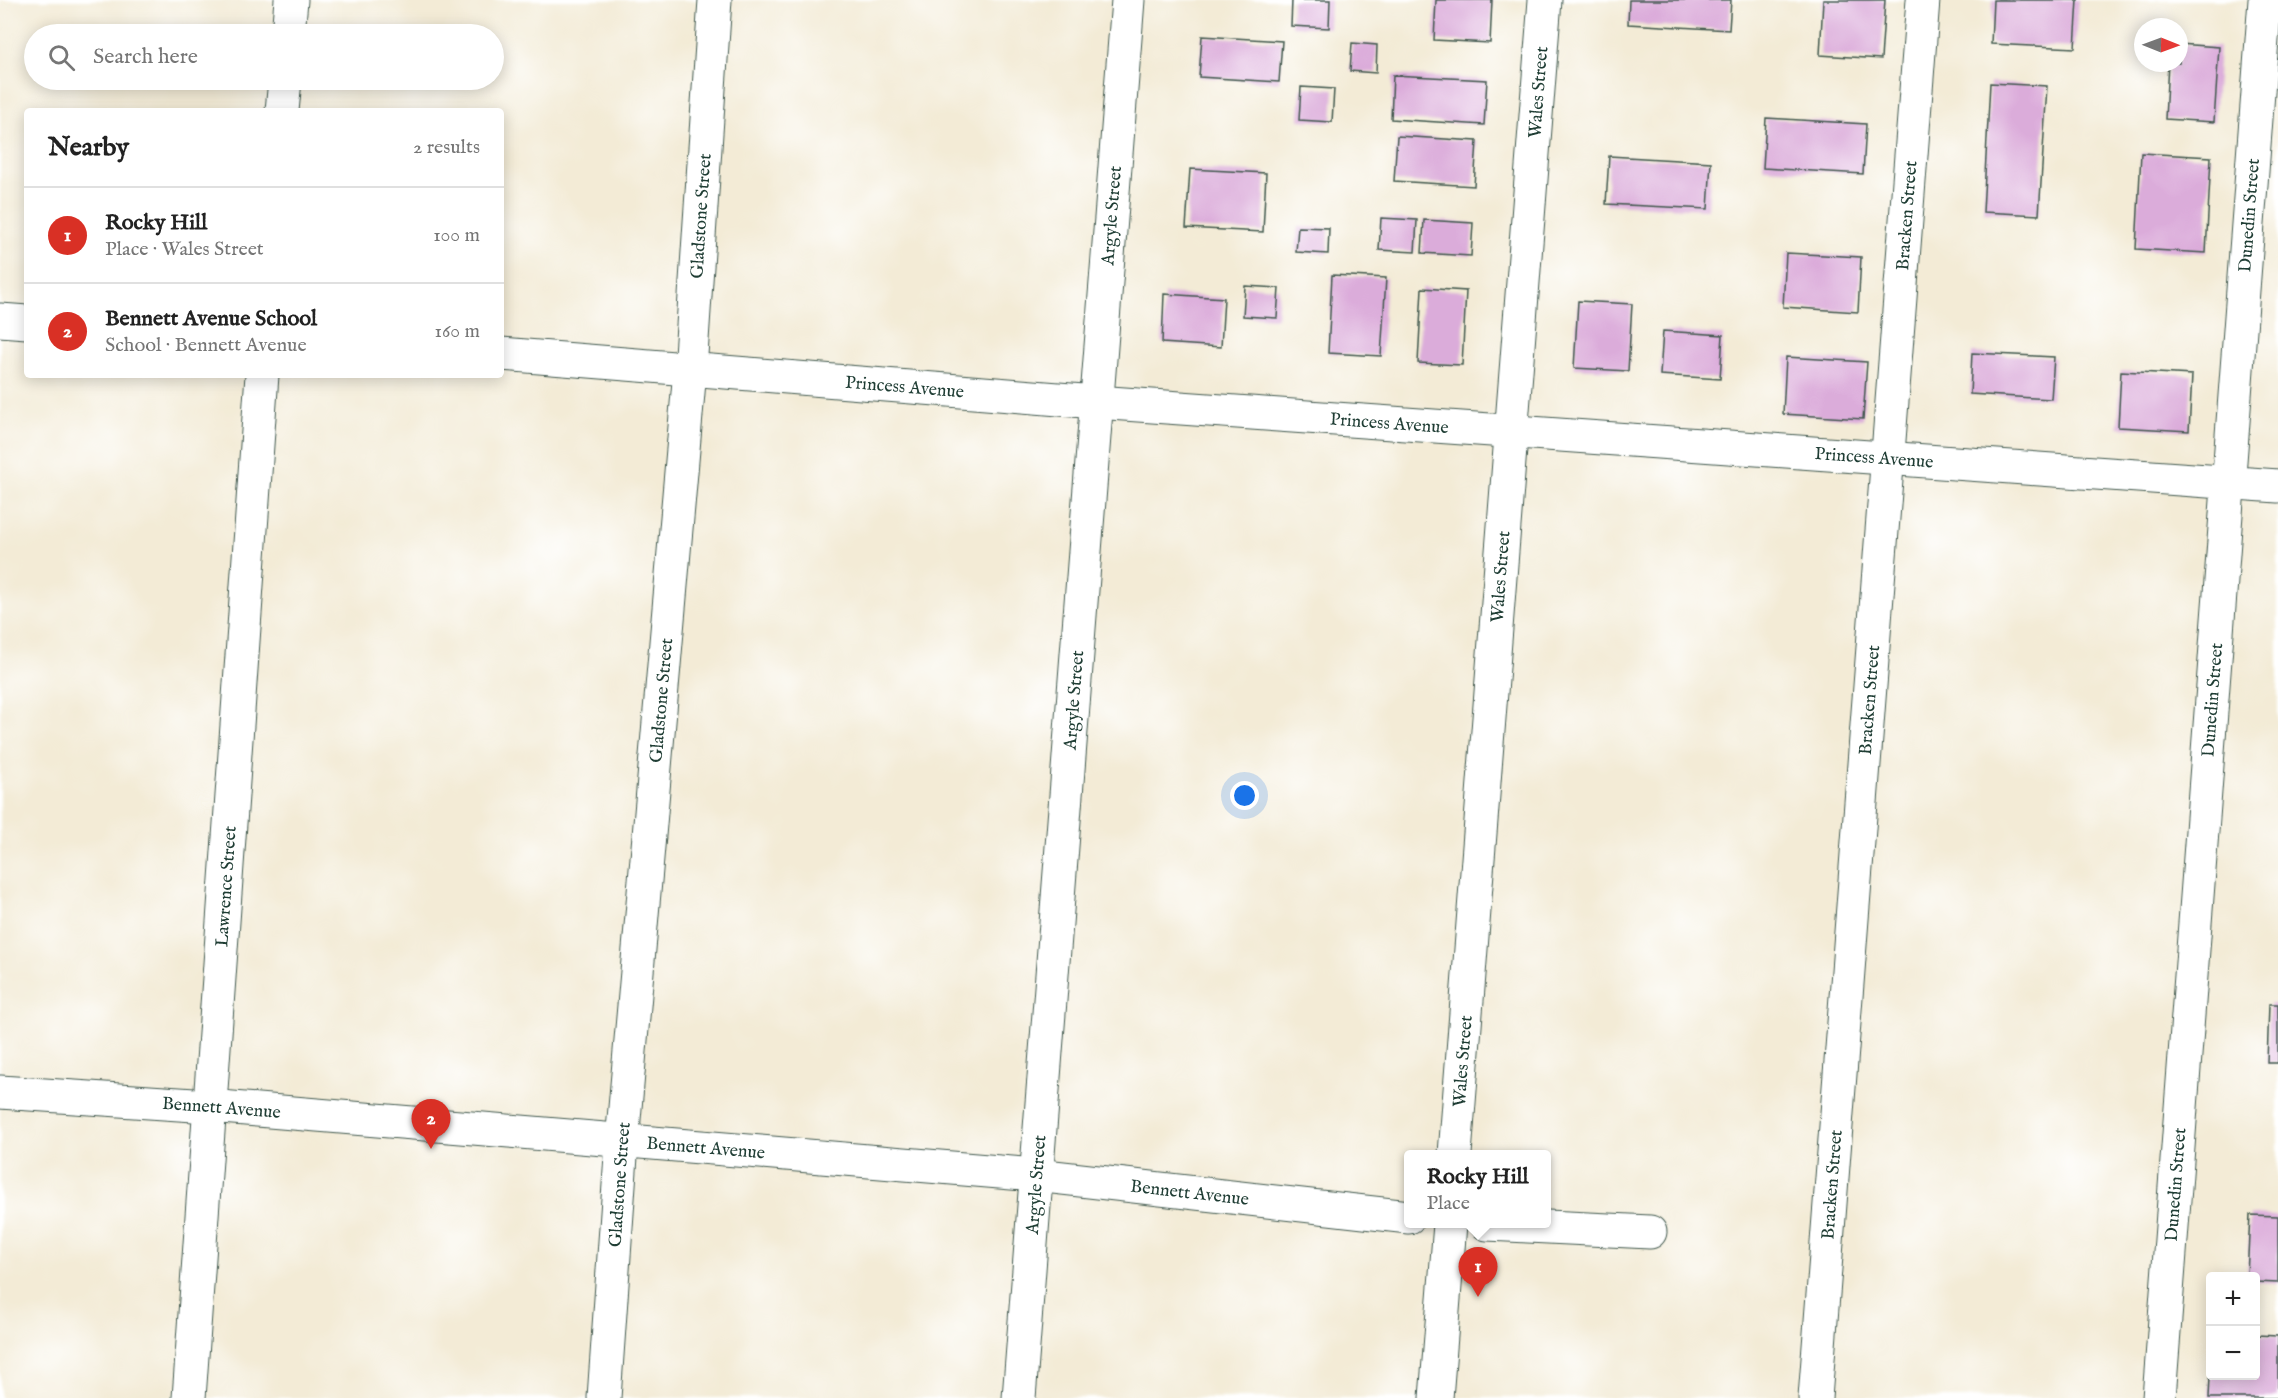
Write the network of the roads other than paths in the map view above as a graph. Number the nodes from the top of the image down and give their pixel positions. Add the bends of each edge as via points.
1 (291, 0) edge
2 (715, 0) edge
3 (1128, 0) edge
4 (1545, 0) edge
5 (1923, 0) edge
6 (2265, 0) edge
7 (289, 24) edge
8 (284, 90) edge
9 (282, 108) edge
10 (0, 320) edge
11 (24, 322) edge
12 (504, 354) edge
13 (690, 370) junction
14 (262, 378) edge
15 (1096, 402) junction
16 (1512, 431) junction
17 (1887, 459) junction
18 (2228, 483) junction
19 (2278, 486) edge
20 (0, 1092) edge
21 (209, 1106) junction
22 (622, 1142) junction
23 (1455, 1150) edge
24 (1036, 1175) junction
25 (1404, 1216) edge
26 (1551, 1227) edge
27 (1450, 1228) edge
28 (1650, 1232) dead end
29 (189, 1398) edge
30 (604, 1398) edge
31 (1019, 1398) edge
32 (1436, 1398) edge
33 (1815, 1398) edge
34 (2158, 1398) edge

1 - 7 street
2 - 13 street, Gladstone Street
3 - 15 street, Argyle Street
4 - 16 street, Wales Street
5 - 17 street, Bracken Street
6 - 18 street, Dunedin Street
8 - 9 street
10 - 11 street
12 - 13 street, Princess Avenue
13 - 15 street, Princess Avenue
13 - 22 street, Gladstone Street
14 - 21 street, Lawrence Street
15 - 16 street, Princess Avenue
15 - 24 street, Argyle Street
16 - 17 street, Princess Avenue
16 - 23 street, Wales Street
17 - 18 street, Princess Avenue
17 - 33 street, Bracken Street
18 - 19 street, Princess Avenue
18 - 34 street, Dunedin Street
20 - 21 street, Bennett Avenue
21 - 22 street, Bennett Avenue
21 - 29 street, Lawrence Street
22 - 24 street, Bennett Avenue
22 - 30 street, Gladstone Street
24 - 25 street, Bennett Avenue
24 - 31 street, Argyle Street
26 - 28 street
27 - 32 street

